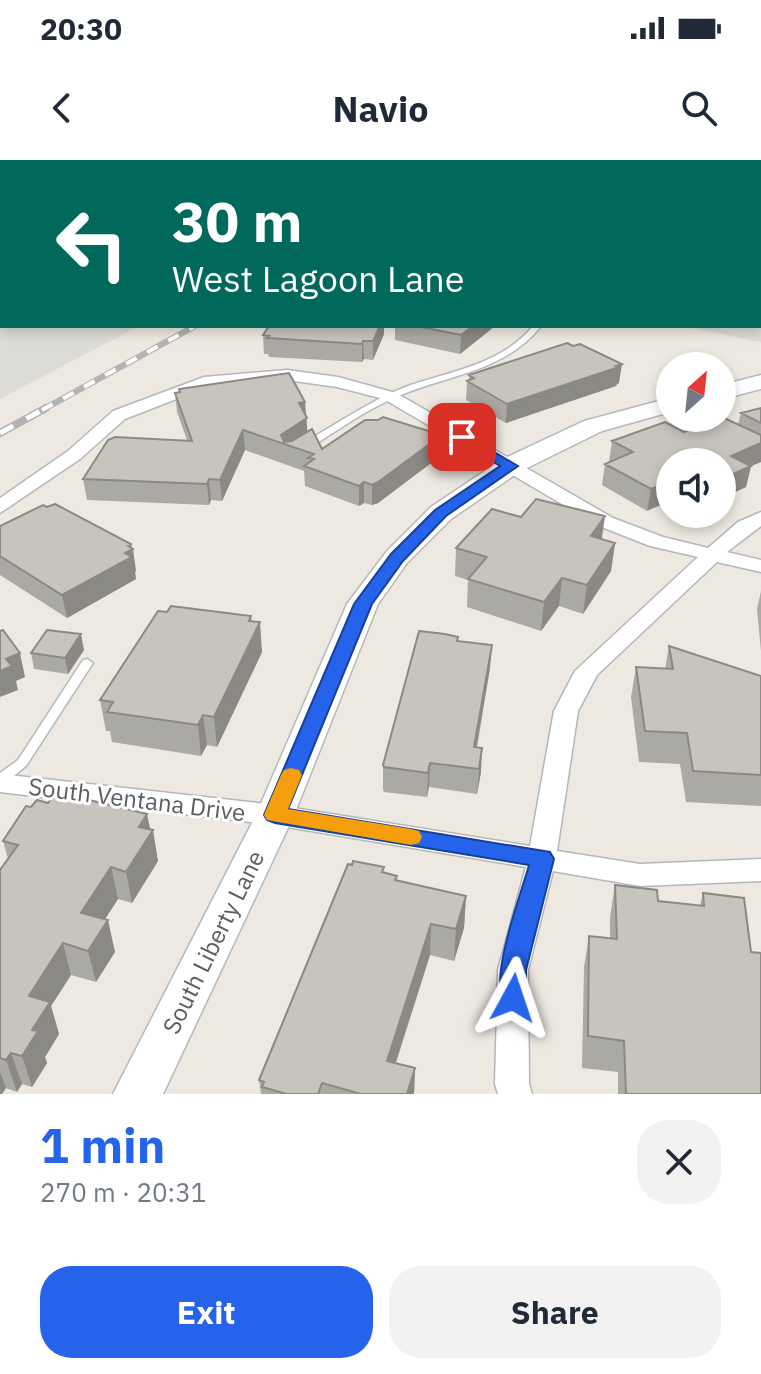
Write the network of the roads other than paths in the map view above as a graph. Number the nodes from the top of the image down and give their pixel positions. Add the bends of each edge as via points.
1 (536, 328) edge
2 (761, 382) edge
3 (736, 388) edge
4 (390, 396) junction
5 (656, 409) edge
6 (301, 449) edge
7 (510, 466) junction
8 (0, 507) edge
9 (761, 518) edge
10 (711, 556) junction
11 (761, 566) edge
12 (87, 663) dead end
13 (0, 781) edge
14 (275, 815) junction
15 (542, 859) junction
16 (761, 870) edge
17 (138, 1094) edge
18 (515, 1094) edge

1 - 4 lane via 530,338 498,359
2 - 3 street
4 - 6 lane
4 - 7 street
4 - 8 street via 287,375 204,382 119,415 74,455
5 - 7 street, South Liberty Lane via 593,426
7 - 10 street via 606,522
7 - 14 street, South Liberty Lane via 441,513 397,557 363,604
9 - 10 street
10 - 11 street
10 - 15 street via 587,671 566,711
12 - 13 lane via 22,763
13 - 14 street, South Ventana Drive
14 - 15 street, South Ventana Drive
14 - 17 street, South Liberty Lane
15 - 16 street, South Ventana Drive via 640,875
15 - 18 street via 513,970

